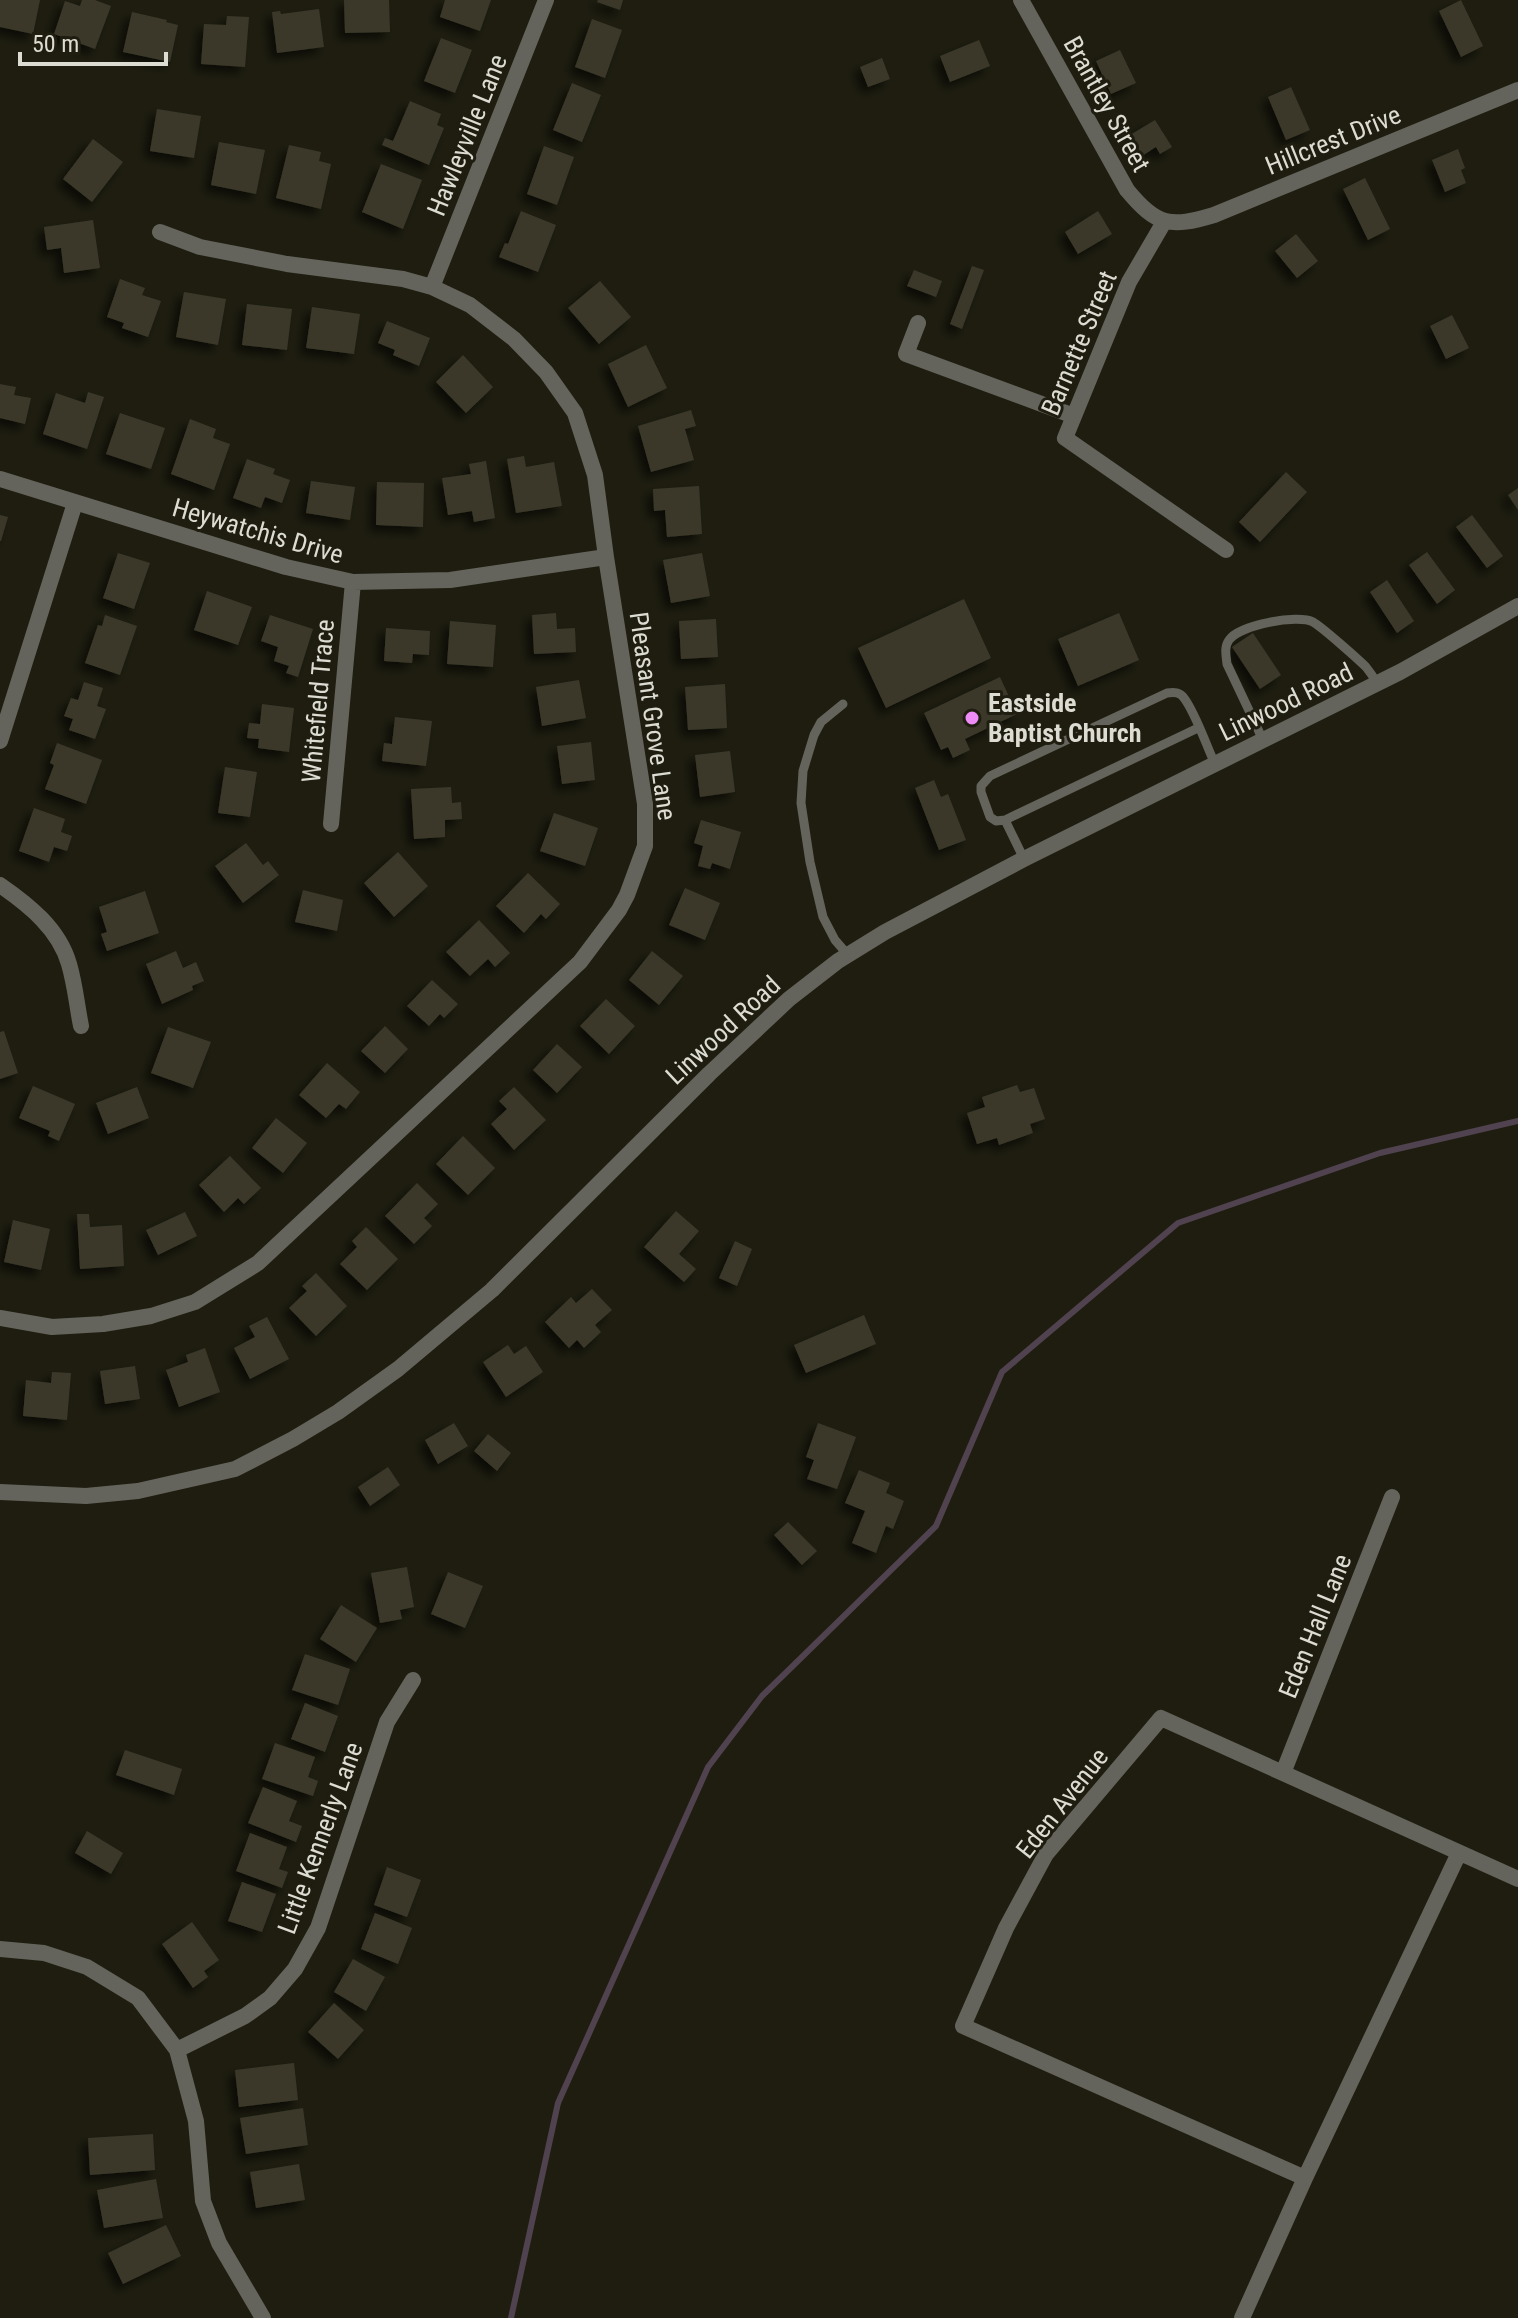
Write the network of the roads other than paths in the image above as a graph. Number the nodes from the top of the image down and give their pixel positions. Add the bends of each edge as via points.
1 (546, 0) edge
2 (1021, 0) edge
3 (1518, 90) edge
4 (1164, 222) junction
5 (160, 232) dead end
6 (432, 287) junction
7 (918, 323) dead end
8 (1074, 416) junction
9 (0, 479) edge
10 (75, 503) junction
11 (1226, 550) dead end
12 (606, 557) junction
13 (353, 582) junction
14 (1518, 606) edge
15 (1377, 683) junction
16 (843, 704) dead end
17 (1198, 728) junction
18 (1263, 740) junction
19 (0, 741) edge
20 (1215, 764) junction
21 (1005, 820) junction
22 (331, 824) dead end
23 (1024, 859) junction
24 (0, 885) edge
25 (848, 955) junction
26 (81, 1026) dead end
27 (0, 1318) edge
28 (0, 1492) edge
29 (1392, 1497) dead end
30 (413, 1680) dead end
31 (1283, 1773) junction
32 (1459, 1853) junction
33 (1518, 1879) edge
34 (0, 1949) edge
35 (177, 2050) junction
36 (1305, 2178) junction
37 (263, 2318) edge
38 (1242, 2318) edge

1 - 6 street, Hawleyville Lane
2 - 4 street, Brantley Street via 1127,190
3 - 4 street, Hillcrest Drive via 1214,215 1180,224
4 - 8 street, Barnette Street via 1129,282
5 - 6 street, Pleasant Grove Lane via 200,247
6 - 12 street, Pleasant Grove Lane via 470,305 514,339 575,413 595,475
7 - 8 street via 906,354
8 - 11 street, Barnette Street via 1065,438
9 - 10 street, Heywatchis Drive
10 - 13 street, Heywatchis Drive
10 - 19 street
12 - 13 street, Heywatchis Drive via 450,580
12 - 27 street, Pleasant Grove Lane via 645,804 645,846 619,910 580,962 258,1263 195,1302 103,1324 52,1327
13 - 22 street, Whitefield Trace
14 - 15 street, Linwood Road
15 - 18 street, Linwood Road
15 - 18 lane via 1312,621 1257,625 1235,633 1225,651 1227,664
16 - 25 lane via 814,735 803,771 801,803 823,917
17 - 20 lane
17 - 21 lane
17 - 21 lane via 1183,696 1167,693 990,776 981,792 990,817
18 - 20 street, Linwood Road
20 - 23 street, Linwood Road
21 - 23 lane
23 - 25 street, Linwood Road
24 - 26 street via 42,919 58,940 69,962
25 - 28 street, Linwood Road via 789,999 720,1063 492,1290 338,1412 235,1469 197,1478 86,1496
29 - 31 street, Eden Hall Lane
30 - 35 street, Little Kennerly Lane via 387,1722 318,1928 295,1969 270,1998 245,2016
31 - 32 street, Eden Avenue
31 - 36 street, Eden Avenue via 1161,1718 1046,1854 963,2026
32 - 33 street, Eden Avenue
32 - 36 street
34 - 35 street via 44,1953 87,1967 138,1998
35 - 37 street via 196,2121 203,2201 219,2243
36 - 38 street

